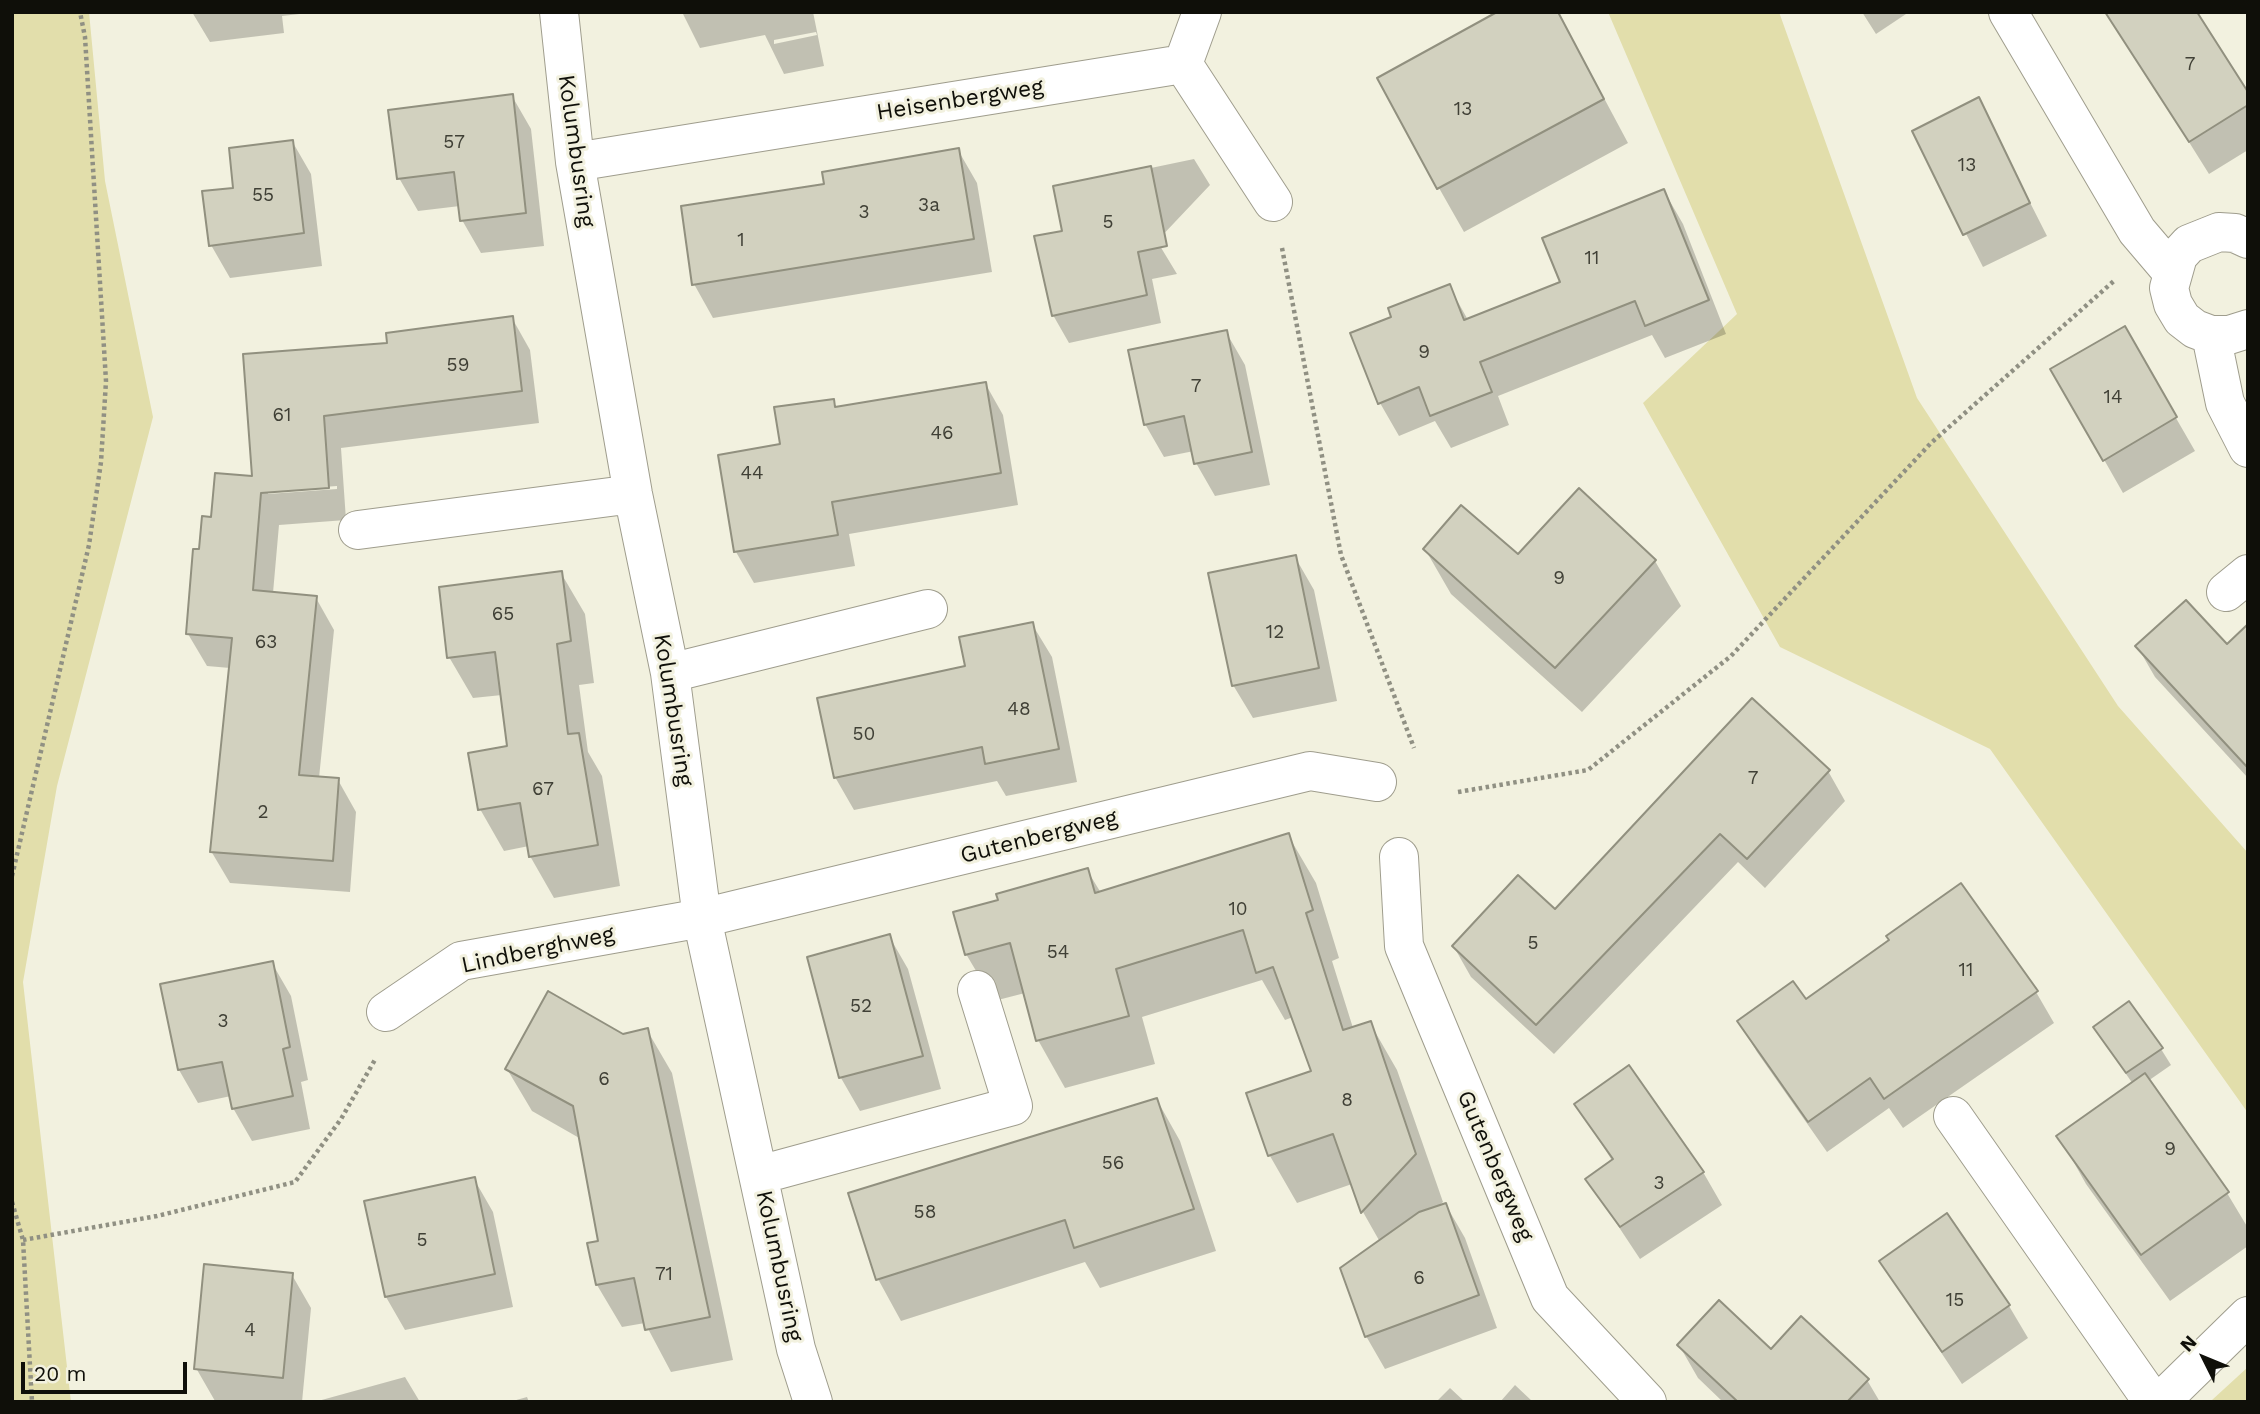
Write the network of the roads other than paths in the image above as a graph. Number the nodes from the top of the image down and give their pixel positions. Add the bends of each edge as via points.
1 (559, 12) edge
2 (1202, 12) edge
3 (2008, 12) edge
4 (1183, 64) junction
5 (575, 162) junction
6 (1273, 202) road end
7 (2244, 229) edge
8 (2171, 271) junction
9 (2229, 332) edge
10 (2248, 448) edge
11 (632, 494) junction
12 (358, 530) dead end
13 (928, 609) dead end
14 (670, 673) junction
15 (1377, 782) dead end
16 (1399, 857) dead end
17 (702, 918) junction
18 (977, 990) dead end
19 (386, 1012) road end
20 (1953, 1116) dead end
21 (759, 1175) junction
22 (2248, 1316) edge
23 (813, 1402) edge
24 (1647, 1402) edge
25 (2153, 1402) edge
26 (2160, 1402) edge

1 - 5 street, Kolumbusring
2 - 4 street
3 - 8 street via 2137,231
4 - 5 street, Heisenbergweg
4 - 6 street
5 - 11 street, Kolumbusring
7 - 8 street via 2196,240 2178,256
8 - 9 street via 2169,288 2178,312 2195,329
9 - 10 street via 2225,403
11 - 12 street
11 - 14 street, Kolumbusring
13 - 14 street
14 - 17 street, Kolumbusring
15 - 17 street, Gutenbergweg via 1310,771
16 - 24 street, Gutenbergweg via 1404,946 1550,1298
17 - 19 street, Lindberghweg via 461,961
17 - 21 street, Kolumbusring
18 - 21 street via 1013,1106
20 - 25 street
21 - 23 street, Kolumbusring via 796,1349
22 - 26 street

